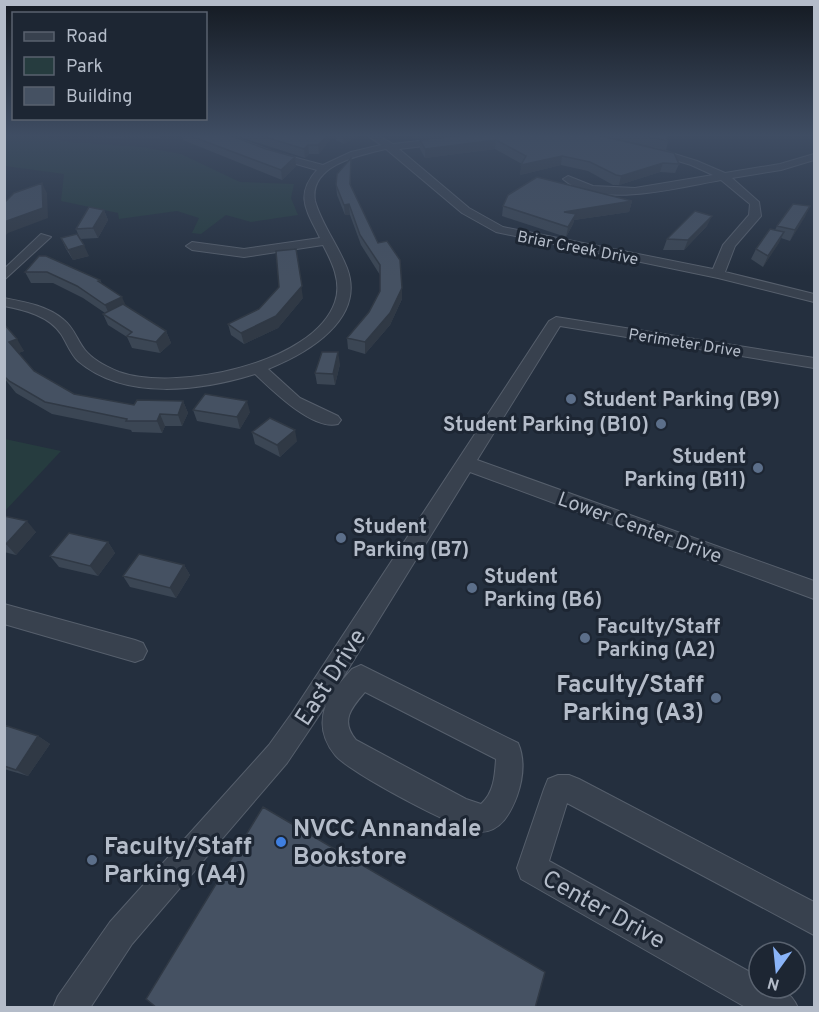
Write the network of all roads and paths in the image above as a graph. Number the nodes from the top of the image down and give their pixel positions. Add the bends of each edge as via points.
1 (313, 182) edge
2 (433, 182) edge
3 (574, 182) edge
4 (686, 182) edge
5 (728, 182) edge
6 (45, 237) dead end
7 (327, 241) junction
8 (192, 246) dead end
9 (717, 274) junction
10 (4, 276) edge
11 (814, 298) edge
12 (4, 302) edge
13 (556, 321) joint
14 (814, 363) edge
15 (258, 368) junction
16 (332, 420) dead end
17 (466, 463) junction
18 (814, 590) edge
19 (4, 614) edge
20 (135, 651) dead end
21 (350, 671) junction
22 (301, 722) junction
23 (334, 728) junction
24 (814, 919) edge
25 (70, 1008) edge
26 (781, 1008) edge

1 - 7 street via 308,196
2 - 9 street, Briar Creek Drive via 494,228
3 - 4 street via 591,189 623,192
5 - 9 street via 750,197 757,210 752,222 729,245
6 - 10 street
7 - 8 street via 243,253
7 - 15 street via 344,281 342,303 314,337
9 - 11 street, Briar Creek Drive
12 - 15 street via 46,314 66,330 82,356 100,369 125,378 195,382
13 - 14 street, Perimeter Drive
13 - 17 street, East Drive
15 - 16 street via 294,402
17 - 18 street, Lower Center Drive
17 - 21 street, East Drive
19 - 20 street
21 - 22 street, East Drive
21 - 23 street
21 - 23 street via 509,752 508,779 497,809 489,817 481,818 459,812 346,748
22 - 23 street
22 - 25 street, East Drive via 278,754 135,916
24 - 26 street, Center Drive via 649,829 569,789 558,789 532,868

